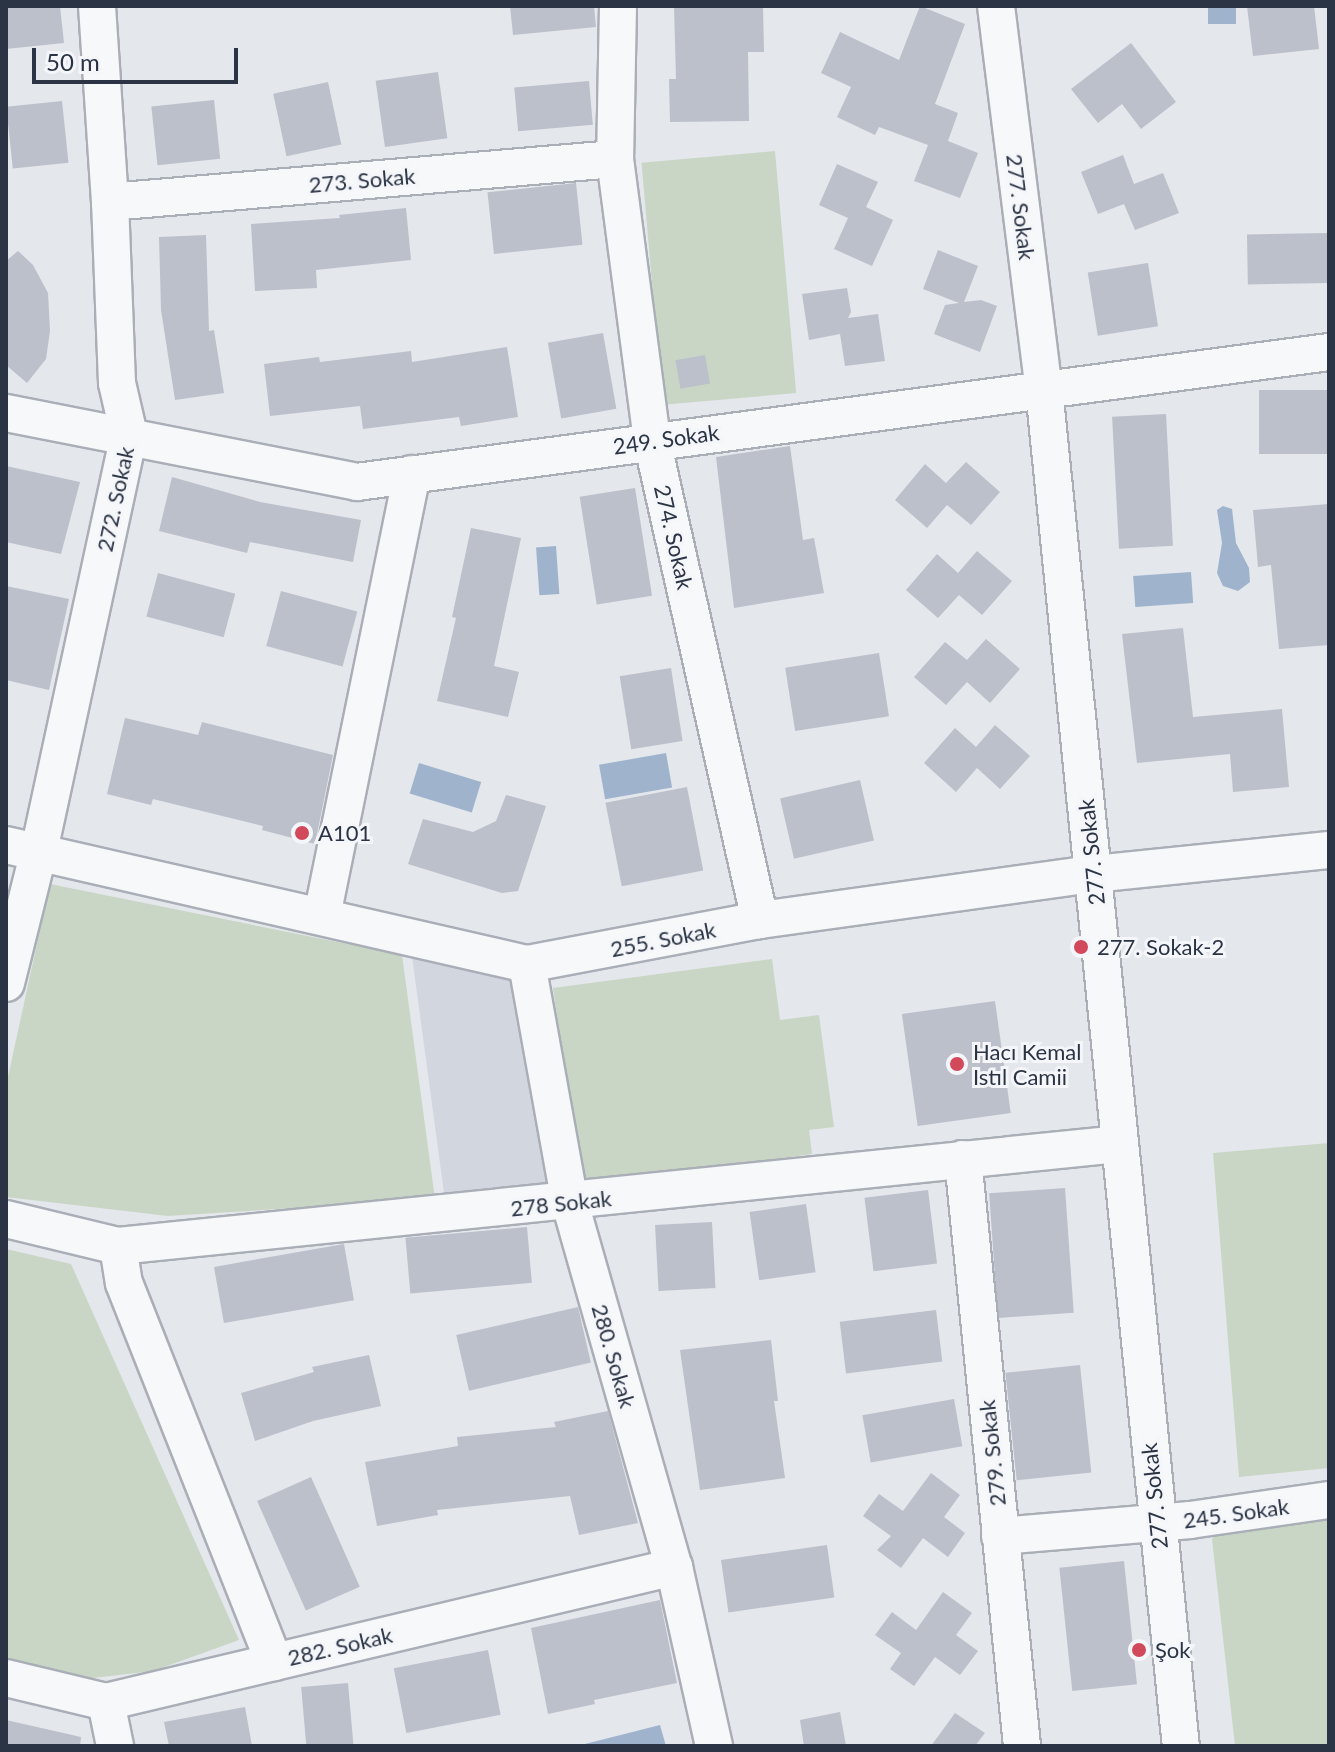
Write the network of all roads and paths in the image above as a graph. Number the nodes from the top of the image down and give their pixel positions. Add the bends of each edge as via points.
1 (97, 6) edge
2 (618, 6) edge
3 (996, 6) edge
4 (615, 159) junction
5 (110, 202) junction
6 (1329, 352) edge
7 (1044, 389) junction
8 (6, 413) edge
9 (129, 435) junction
10 (652, 441) junction
11 (412, 474) junction
12 (22, 848) edge
13 (1329, 850) edge
14 (1093, 874) junction
15 (322, 916) junction
16 (760, 920) junction
17 (527, 964) junction
18 (6, 983) edge
19 (1118, 1144) junction
20 (963, 1159) junction
21 (570, 1203) junction
22 (6, 1219) edge
23 (118, 1246) junction
24 (1329, 1500) edge
25 (1157, 1522) junction
26 (1000, 1536) junction
27 (674, 1567) junction
28 (274, 1662) junction
29 (6, 1678) edge
30 (106, 1702) junction
31 (115, 1746) edge
32 (714, 1746) edge
33 (1022, 1746) edge
34 (1181, 1746) edge

1 - 5 street, 272. Sokak
2 - 4 street, 274. Sokak
3 - 7 street, 277. Sokak
4 - 5 street, 273. Sokak
4 - 10 street, 274. Sokak
5 - 9 street, 272. Sokak via 117,383
6 - 7 street, 249. Sokak
7 - 10 street, 249. Sokak
7 - 14 street, 277. Sokak
8 - 9 street, 249. Sokak
9 - 11 street, 249. Sokak via 357,482
9 - 12 street, 272. Sokak
10 - 11 street, 249. Sokak
10 - 16 street, 274. Sokak
11 - 15 street
12 - 15 street, 255. Sokak
12 - 18 street, 272. Sokak
13 - 14 street, 255. Sokak
14 - 16 street, 255. Sokak
14 - 19 street, 277. Sokak
15 - 17 street, 255. Sokak
16 - 17 street, 255. Sokak
17 - 21 street, 280. Sokak
19 - 20 street, 278 Sokak
19 - 25 street, 277. Sokak
20 - 21 street, 278 Sokak
20 - 26 street, 279. Sokak
21 - 23 street, 278 Sokak
21 - 27 street, 280. Sokak
22 - 23 street, 278 Sokak
23 - 28 street via 124,1283
24 - 25 street, 245. Sokak
25 - 26 street, 245. Sokak
25 - 34 street, 277. Sokak
26 - 33 street, 279. Sokak
27 - 28 street, 282. Sokak
27 - 32 street, 280. Sokak
28 - 30 street, 282. Sokak
29 - 30 street, 282. Sokak
30 - 31 street

